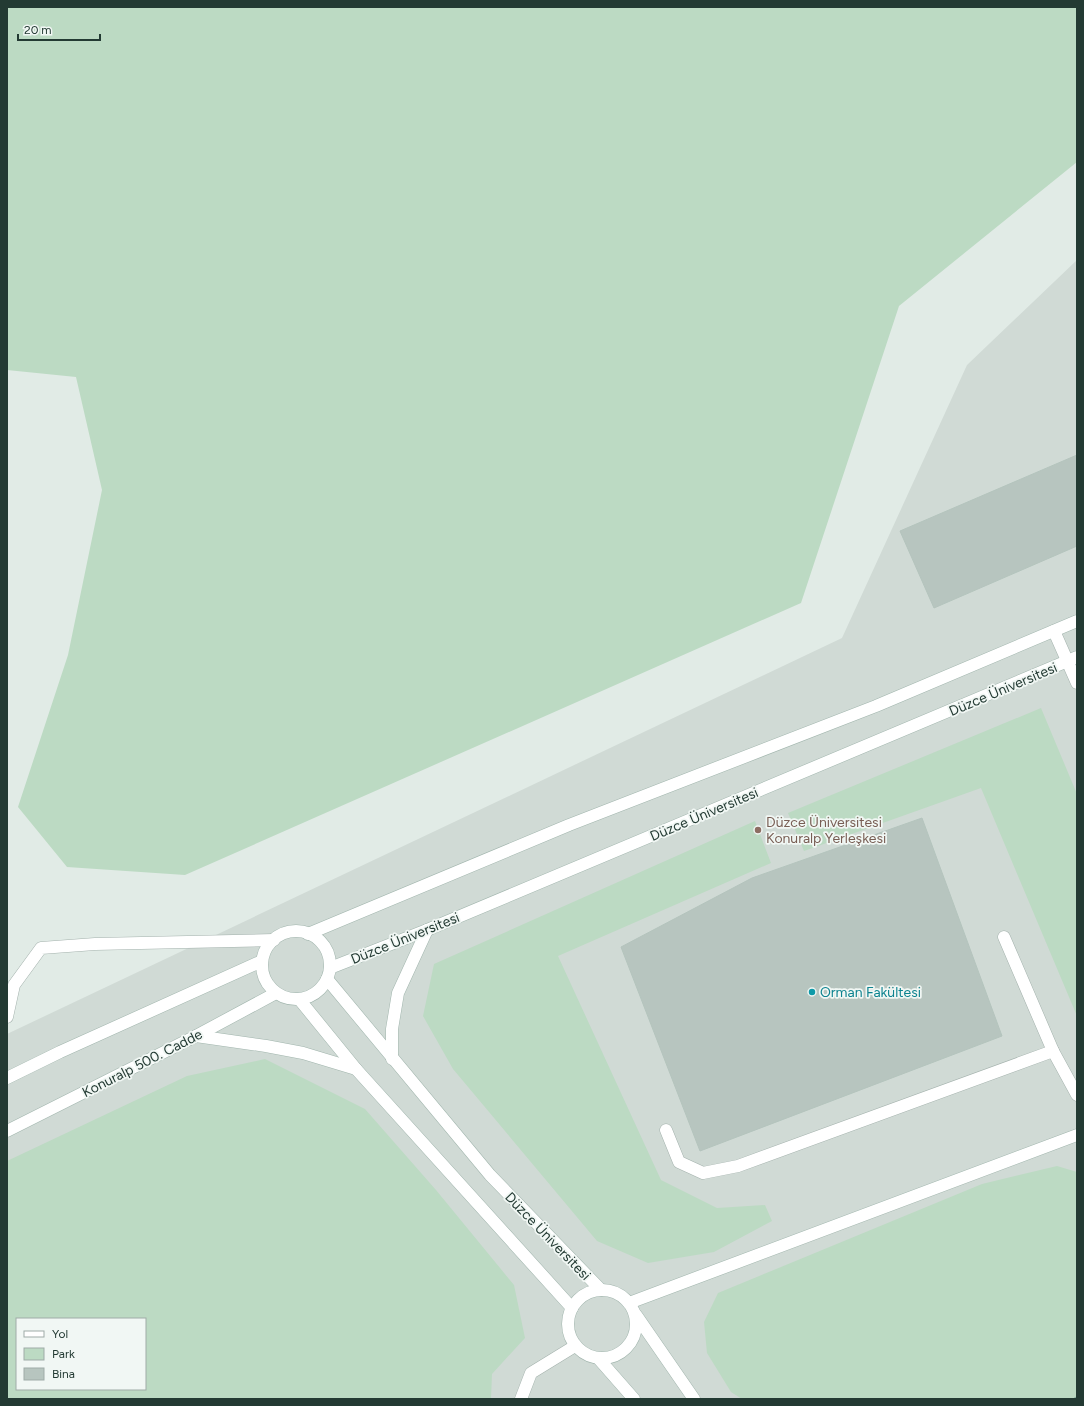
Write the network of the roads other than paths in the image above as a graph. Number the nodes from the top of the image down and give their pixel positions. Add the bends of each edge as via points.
1 (1077, 621) edge
2 (1054, 631) junction
3 (1072, 660) edge
4 (1077, 683) edge
5 (427, 930) junction
6 (308, 934) junction
7 (1004, 937) dead end
8 (274, 940) junction
9 (262, 961) junction
10 (328, 974) junction
11 (276, 993) junction
12 (299, 999) junction
13 (7, 1018) edge
14 (196, 1036) junction
15 (1053, 1051) junction
16 (392, 1059) junction
17 (356, 1069) junction
18 (7, 1078) edge
19 (1077, 1095) edge
20 (666, 1130) dead end
21 (7, 1131) edge
22 (1074, 1139) edge
23 (601, 1290) junction
24 (572, 1308) junction
25 (632, 1308) junction
26 (575, 1346) junction
27 (598, 1358) junction
28 (521, 1399) edge
29 (634, 1399) edge
30 (694, 1399) edge

1 - 2 street
2 - 3 street
2 - 6 street via 876,706 569,825
3 - 4 street
3 - 5 street, Düzce Üniversitesi
5 - 10 street, Düzce Üniversitesi
5 - 16 street via 398,993 392,1029
6 - 8 street via 296,931
6 - 10 street, Düzce Üniversitesi via 324,947 328,958
7 - 15 street
8 - 9 street via 266,949
8 - 13 street via 95,944 41,948 14,985
9 - 11 street via 268,985
9 - 18 street
10 - 12 street, Düzce Üniversitesi via 320,989 310,996
10 - 16 street, Düzce Üniversitesi
11 - 12 street
11 - 14 street, Konuralp 500. Cadde
12 - 17 street, Düzce Üniversitesi
14 - 17 street via 288,1050
14 - 21 street, Konuralp 500. Cadde
15 - 19 street
15 - 20 street via 738,1166 710,1172 703,1173 679,1162
16 - 23 street, Düzce Üniversitesi via 490,1176
17 - 24 street, Düzce Üniversitesi
22 - 25 street
23 - 24 street via 579,1299
23 - 25 street via 611,1291
24 - 26 street via 568,1317 568,1327
25 - 27 street via 636,1322 629,1345 618,1355
25 - 30 street
26 - 27 street
26 - 28 street via 531,1373
27 - 29 street

